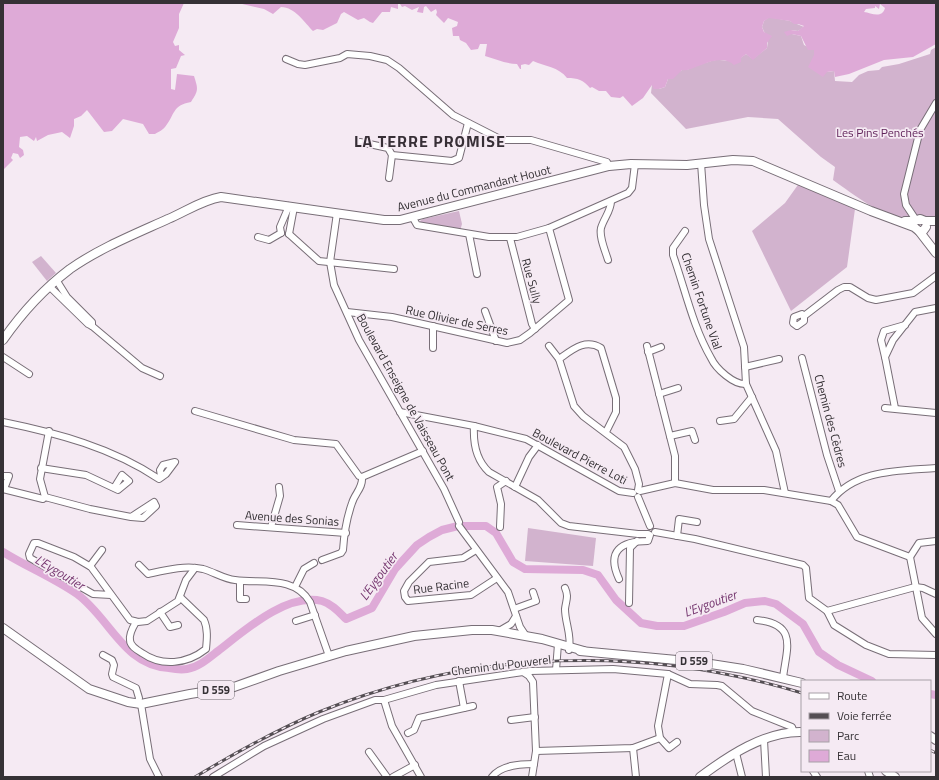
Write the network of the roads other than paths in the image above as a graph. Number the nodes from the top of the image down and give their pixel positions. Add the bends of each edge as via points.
1 (286, 59) dead end
2 (936, 102) edge
3 (468, 124) junction
4 (360, 142) dead end
5 (392, 155) junction
6 (701, 163) junction
7 (635, 164) junction
8 (609, 166) junction
9 (389, 178) dead end
10 (612, 200) junction
11 (291, 207) junction
12 (337, 213) junction
13 (413, 218) junction
14 (936, 221) edge
15 (920, 225) junction
16 (936, 226) edge
17 (549, 228) junction
18 (685, 232) dead end
19 (281, 233) junction
20 (289, 234) junction
21 (469, 234) junction
22 (258, 237) dead end
23 (510, 238) junction
24 (936, 253) edge
25 (608, 260) dead end
26 (330, 262) junction
27 (394, 269) dead end
28 (477, 274) dead end
29 (936, 276) edge
30 (53, 284) junction
31 (936, 308) edge
32 (485, 311) dead end
33 (347, 312) junction
34 (804, 316) dead end
35 (905, 325) junction
36 (433, 326) junction
37 (535, 329) junction
38 (3, 340) edge
39 (496, 341) junction
40 (549, 346) dead end
41 (660, 347) dead end
42 (433, 348) dead end
43 (3, 357) edge
44 (885, 357) junction
45 (802, 358) dead end
46 (559, 359) junction
47 (779, 359) dead end
48 (745, 367) junction
49 (29, 374) dead end
50 (160, 376) dead end
51 (746, 384) junction
52 (678, 388) dead end
53 (659, 394) junction
54 (752, 397) junction
55 (884, 408) dead end
56 (895, 408) junction
57 (195, 411) dead end
58 (400, 412) junction
59 (936, 414) edge
60 (720, 421) dead end
61 (3, 422) edge
62 (474, 426) junction
63 (48, 432) junction
64 (606, 432) junction
65 (670, 436) junction
66 (695, 440) dead end
67 (538, 445) junction
68 (423, 451) junction
69 (41, 468) junction
70 (936, 468) edge
71 (489, 472) junction
72 (3, 476) edge
73 (160, 477) dead end
74 (362, 477) junction
75 (506, 481) junction
76 (675, 483) junction
77 (515, 486) junction
78 (279, 487) dead end
79 (498, 487) junction
80 (114, 488) dead end
81 (4, 489) edge
82 (839, 491) junction
83 (637, 493) junction
84 (785, 494) junction
85 (45, 497) junction
86 (831, 501) junction
87 (131, 517) dead end
88 (697, 522) dead end
89 (237, 526) dead end
90 (271, 526) junction
91 (500, 527) dead end
92 (346, 533) junction
93 (651, 533) junction
94 (677, 536) junction
95 (639, 541) junction
96 (936, 541) edge
97 (102, 550) dead end
98 (476, 550) junction
99 (910, 557) junction
100 (322, 560) dead end
101 (314, 563) dead end
102 (139, 565) dead end
103 (90, 566) junction
104 (195, 568) junction
105 (497, 578) junction
106 (620, 579) dead end
107 (240, 581) junction
108 (295, 587) junction
109 (915, 587) junction
110 (565, 588) dead end
111 (533, 592) dead end
112 (936, 594) edge
113 (111, 595) junction
114 (180, 597) junction
115 (246, 599) dead end
116 (629, 603) dead end
117 (514, 609) junction
118 (827, 611) junction
119 (160, 612) junction
120 (315, 615) junction
121 (516, 616) junction
122 (296, 620) dead end
123 (757, 620) dead end
124 (136, 622) junction
125 (178, 625) dead end
126 (3, 628) edge
127 (510, 632) junction
128 (936, 634) edge
129 (558, 646) junction
130 (570, 648) junction
131 (103, 655) dead end
132 (936, 655) edge
133 (328, 656) junction
134 (556, 670) junction
135 (542, 671) junction
136 (523, 672) junction
137 (668, 674) junction
138 (781, 675) junction
139 (459, 681) junction
140 (533, 682) junction
141 (801, 683) edge
142 (384, 700) junction
143 (139, 704) junction
144 (473, 706) dead end
145 (464, 708) junction
146 (535, 717) junction
147 (512, 720) dead end
148 (795, 730) edge
149 (408, 733) dead end
150 (660, 738) junction
151 (764, 740) junction
152 (677, 742) dead end
153 (633, 748) junction
154 (536, 751) junction
155 (369, 752) dead end
156 (736, 753) junction
157 (534, 764) junction
158 (415, 766) junction
159 (704, 776) edge
160 (159, 777) edge
161 (213, 777) edge
162 (387, 777) edge
163 (394, 777) edge
164 (421, 777) edge
165 (492, 777) edge
166 (532, 777) edge
167 (636, 777) edge
168 (742, 777) edge
169 (766, 777) edge

1 - 3 street via 305,65 348,54 387,60 453,115
2 - 15 street via 920,130 904,194 906,205
3 - 5 street via 459,158 452,161
3 - 8 street via 502,140 531,140 607,162
4 - 5 street via 388,148
5 - 9 street
6 - 7 main road, Avenue du Commandant Houot
6 - 15 main road, Avenue du Commandant Houot via 738,160 759,162 890,219
6 - 48 street via 709,239 743,343
7 - 8 main road, Avenue du Commandant Houot
7 - 10 street via 632,188 628,193
8 - 13 main road, Avenue du Commandant Houot
10 - 17 street
10 - 25 street via 601,228
11 - 12 main road, Avenue du Commandant Houot
11 - 19 street via 280,227
11 - 20 street
11 - 30 main road, Avenue du Commandant Houot via 226,197 212,199 118,242 81,262
12 - 13 main road, Avenue du Commandant Houot via 393,220
12 - 26 street, Boulevard Enseigne de Vaisseau Pont
13 - 21 street via 417,225
14 - 15 main road
15 - 16 main road
15 - 24 main road
17 - 23 street via 534,234
17 - 37 street, Rue Olivier de Serres via 569,300
18 - 51 street, Chemin Fortune Vial via 674,248 674,255 704,344 711,360 740,385
19 - 20 street
19 - 22 street via 269,240
20 - 26 street via 316,260
21 - 23 street
21 - 28 street
23 - 37 street, Rue Sully
26 - 27 street
26 - 33 street, Boulevard Enseigne de Vaisseau Pont via 332,278
29 - 34 street via 913,294 876,300 850,287 844,287
30 - 38 main road, Avenue du Commandant Houot via 14,324
30 - 50 street via 88,324 142,368
31 - 35 street via 915,312
32 - 39 street
33 - 36 street, Rue Olivier de Serres via 392,317
33 - 58 street, Boulevard Enseigne de Vaisseau Pont via 359,340
35 - 44 street
35 - 44 street via 884,331 881,340
36 - 39 street, Rue Olivier de Serres
36 - 42 street
37 - 39 street, Rue Olivier de Serres via 514,342
40 - 46 street
41 - 53 street via 647,349
43 - 49 street
44 - 56 street
45 - 82 street, Chemin des Cèdres
46 - 64 street via 574,406 583,416
46 - 64 street via 587,343 601,348 616,398 616,412
47 - 48 street
48 - 51 street
51 - 54 street
52 - 53 street
53 - 65 street
54 - 60 street via 734,419
54 - 84 street via 776,451
55 - 56 street
56 - 59 street
57 - 74 street via 294,440 336,444
58 - 62 street, Boulevard Pierre Loti
58 - 68 street, Boulevard Enseigne de Vaisseau Pont
61 - 63 street
62 - 67 street, Boulevard Pierre Loti via 526,439
62 - 71 street via 476,453
63 - 69 street
63 - 73 street via 140,466
64 - 83 street via 628,453 639,484
65 - 66 street via 692,431
65 - 76 street via 675,456
67 - 77 street
67 - 83 street, Boulevard Pierre Loti via 618,491
68 - 74 street
68 - 98 street, Boulevard Enseigne de Vaisseau Pont via 444,489 459,524
69 - 80 street via 86,475
69 - 85 street via 40,479
70 - 82 street via 866,476
71 - 75 street
71 - 79 street
72 - 81 street via 9,476
74 - 92 street via 360,490 352,500 349,510
75 - 77 street
75 - 79 street
76 - 83 street, Boulevard Pierre Loti
76 - 84 street, Boulevard Pierre Loti via 713,490 764,490
77 - 93 street via 538,500 566,525 638,534
78 - 90 street via 280,496
79 - 91 street via 501,504
81 - 85 street via 35,498
82 - 86 street
83 - 93 street via 650,526 654,527
84 - 86 street, Boulevard Pierre Loti
85 - 87 street
86 - 99 street via 838,506 857,537
88 - 94 street via 679,519
89 - 90 street, Avenue des Sonias
90 - 92 street, Avenue des Sonias
92 - 100 street via 341,553
93 - 94 street
93 - 95 street via 648,541
94 - 118 street via 803,565 806,568 809,598
95 - 106 street via 624,543 616,552 614,568
95 - 116 street via 630,548
96 - 99 street via 919,543
97 - 103 street
98 - 105 street, Boulevard Enseigne de Vaisseau Pont
98 - 105 street, Rue Racine via 463,558 429,562 409,582 404,591 405,597 408,601 471,595
99 - 109 street
101 - 108 street via 304,568
102 - 104 street via 148,574 178,568
103 - 113 street
103 - 113 street via 38,543 34,544 28,554 30,558 68,578 86,591
104 - 107 street via 229,580
104 - 114 street via 186,580
105 - 117 street, Boulevard Enseigne de Vaisseau Pont via 508,592
107 - 108 street via 273,582
107 - 115 street via 240,599
108 - 120 street via 306,595
109 - 112 street
109 - 118 street
109 - 128 street via 922,618
110 - 130 street via 568,597 565,609
111 - 117 street via 536,601
113 - 124 street via 130,620
114 - 119 street
114 - 124 street via 206,625 206,649 199,654 183,661 151,660 135,649 130,642
117 - 121 street, Boulevard Enseigne de Vaisseau Pont
118 - 132 street via 834,625 866,645 894,654
119 - 124 street via 147,621
119 - 125 street via 170,627
120 - 122 street
120 - 133 street
121 - 127 street, Boulevard Enseigne de Vaisseau Pont
121 - 127 street
123 - 138 street via 776,625 787,638 788,651
126 - 143 main road, D 559 via 89,689
127 - 129 main road, D 559
127 - 129 main road, D 559
127 - 133 main road, D 559 via 445,634 399,639
129 - 130 main road, D 559
129 - 134 street
130 - 138 main road, D 559 via 698,662
131 - 143 street via 112,660 113,677 136,688
133 - 143 main road, D 559 via 234,687
134 - 135 street, Chemin du Pouverel
134 - 137 street, Chemin du Pouverel via 613,669
135 - 136 street, Chemin du Pouverel
135 - 140 street
136 - 139 street, Chemin du Pouverel
136 - 140 street
137 - 148 street, Chemin du Pouverel via 690,684 722,686 752,710
137 - 150 street via 658,726
138 - 141 main road, D 559
139 - 142 street, Chemin du Pouverel
139 - 145 street
140 - 146 street
142 - 158 street via 392,726
142 - 161 street, Chemin du Pouverel via 375,700 318,721 264,746
143 - 160 street via 150,759
144 - 145 street
145 - 149 street via 419,718 414,730
146 - 147 street
146 - 154 street
148 - 151 main road
150 - 152 street via 669,748
150 - 153 street
151 - 156 main road
151 - 169 street
153 - 154 street
153 - 167 street
154 - 157 street
155 - 162 street
156 - 159 main road
156 - 168 street
157 - 165 street via 515,764
157 - 166 street
158 - 163 street
158 - 164 street

